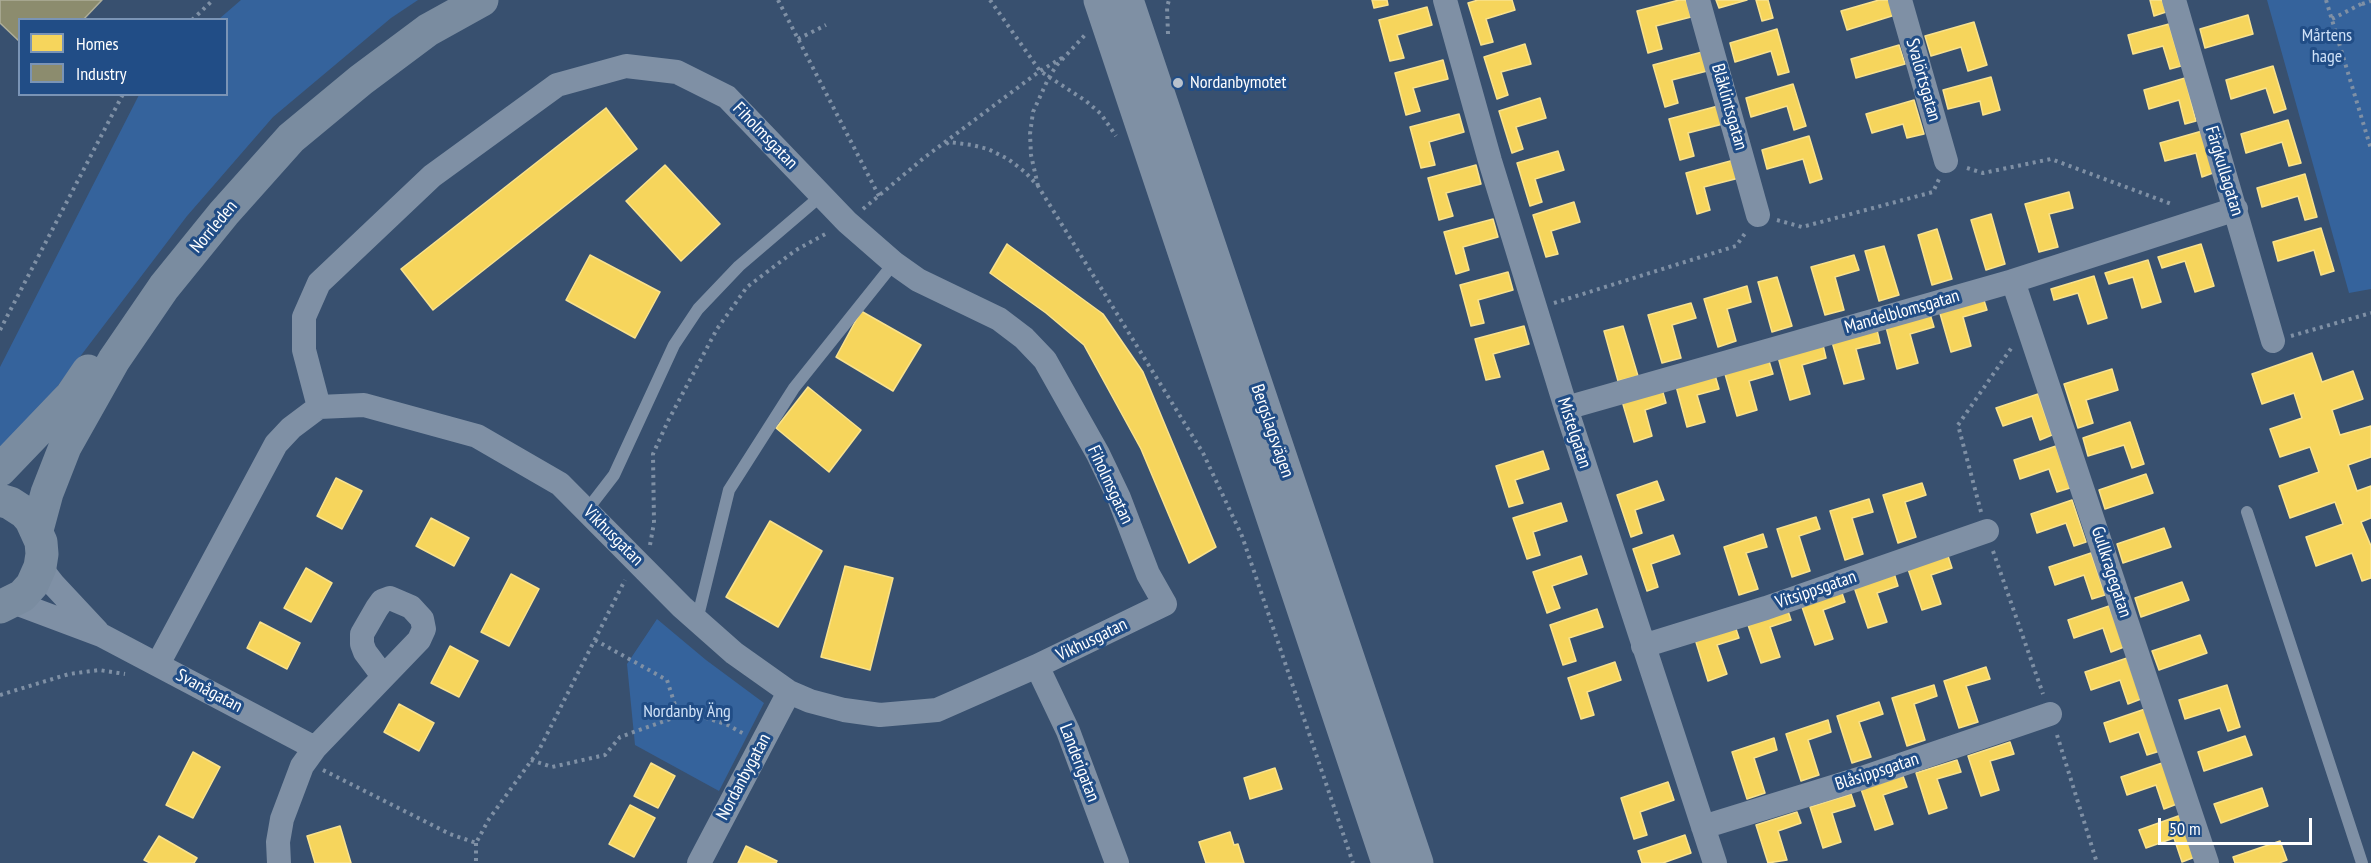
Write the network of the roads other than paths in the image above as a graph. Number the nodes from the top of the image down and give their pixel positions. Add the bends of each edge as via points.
1 (435, 0) edge
2 (482, 0) edge
3 (1100, 0) edge
4 (1127, 0) edge
5 (1445, 0) edge
6 (1698, 0) edge
7 (1900, 0) edge
8 (2174, 0) edge
9 (1946, 161) road end
10 (822, 195) junction
11 (2236, 209) junction
12 (1758, 215) road end
13 (894, 263) junction
14 (2013, 281) junction
15 (2273, 341) road end
16 (319, 407) junction
17 (1566, 408) junction
18 (0, 470) edge
19 (0, 500) edge
20 (586, 510) junction
21 (2247, 512) dead end
22 (37, 530) junction
23 (1987, 531) road end
24 (40, 567) junction
25 (7, 604) edge
26 (1165, 604) joint
27 (697, 620) junction
28 (101, 635) junction
29 (1643, 646) junction
30 (158, 664) junction
31 (1037, 666) junction
32 (383, 676) dead end
33 (789, 692) junction
34 (2050, 714) road end
35 (311, 755) junction
36 (1703, 827) junction
37 (279, 863) edge
38 (699, 863) edge
39 (1117, 863) edge
40 (1388, 863) edge
41 (1417, 863) edge
42 (1715, 863) edge
43 (2206, 863) edge
44 (2362, 863) edge

1 - 18 main road, Norrleden via 344,70 275,130 212,200 71,396
2 - 22 main road, Norrleden via 428,30 361,80 291,138 224,213 164,287 114,360 64,447
3 - 40 highway, Bergslagsvägen
4 - 41 highway, Bergslagsvägen
5 - 17 street, Mistelgatan
6 - 12 street, Blåklintsgatan
7 - 9 street, Svalörtsgatan
8 - 11 street, Färgkullagatan
10 - 13 street, Fiholmsgatan
10 - 16 street, Fiholmsgatan via 727,97 677,72 626,66 557,85 432,176 319,283 304,317 304,350
10 - 20 lane via 739,266 698,309 674,345 614,475
11 - 14 street, Mandelblomsgatan
11 - 15 street, Färgkullagatan
13 - 26 street, Fiholmsgatan via 918,280 999,319 1045,360 1098,454 1148,574
13 - 27 lane via 794,388 729,490
14 - 17 street, Mandelblomsgatan
14 - 43 street, Gullkragegatan
16 - 20 street, Vikhusgatan via 364,405 477,436 561,484
16 - 30 street via 276,444
17 - 29 street, Mistelgatan
19 - 22 main road via 24,512
20 - 27 street, Vikhusgatan
21 - 44 lane
22 - 24 main road via 41,542
23 - 29 street, Vitsippsgatan
24 - 25 main road via 32,585
24 - 28 street, Svanågatan
25 - 28 street, Svanågatan
26 - 31 street, Vikhusgatan
27 - 33 street, Vikhusgatan via 734,653
28 - 30 street, Svanågatan
29 - 36 street, Mistelgatan
30 - 35 street, Svanågatan
31 - 33 street, Vikhusgatan via 938,710 880,715 844,710
31 - 39 street, Landerigatan via 1068,731
32 - 35 street
33 - 38 street, Nordanbygatan
34 - 36 street, Blåsippsgatan
35 - 37 street via 290,793 282,819
36 - 42 street, Mistelgatan

